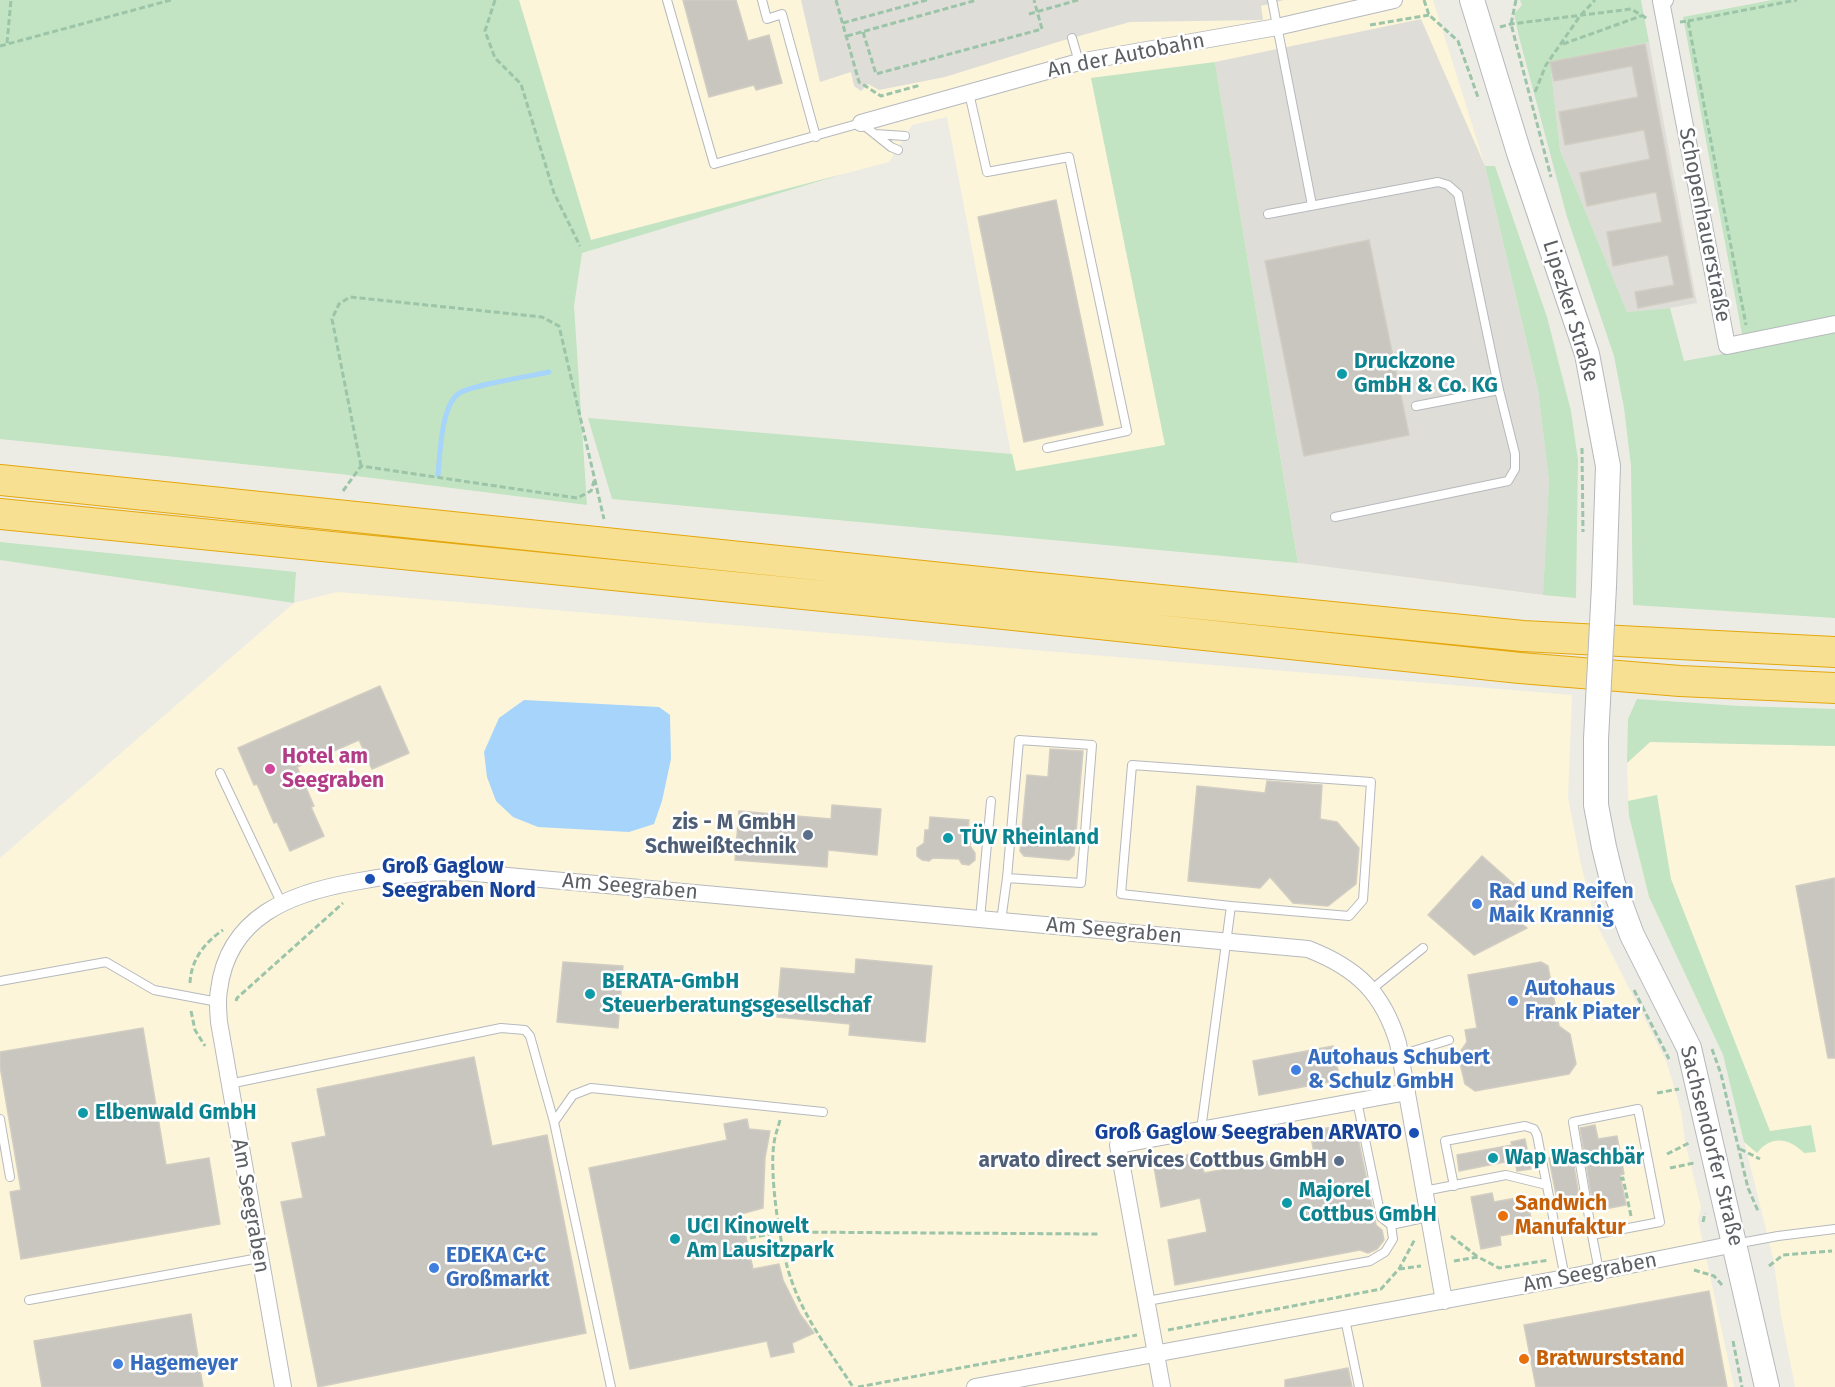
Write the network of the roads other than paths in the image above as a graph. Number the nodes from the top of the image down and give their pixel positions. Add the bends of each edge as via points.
1 (668, 0) edge
2 (762, 0) edge
3 (1272, 0) edge
4 (1394, 0) edge
5 (1472, 0) edge
6 (1665, 0) edge
7 (1277, 27) junction
8 (1072, 38) dead end
9 (1079, 62) junction
10 (969, 93) junction
11 (861, 123) junction
12 (875, 134) junction
13 (905, 136) dead end
14 (816, 137) junction
15 (898, 150) dead end
16 (1312, 205) junction
17 (1268, 214) dead end
18 (1835, 324) edge
19 (1499, 390) junction
20 (1416, 406) dead end
21 (1047, 448) dead end
22 (0, 480) edge
23 (0, 514) edge
24 (1335, 517) dead end
25 (1835, 652) edge
26 (1835, 688) edge
27 (1596, 739) joint
28 (220, 773) dead end
29 (991, 801) dead end
30 (1007, 878) junction
31 (282, 902) junction
32 (1231, 906) junction
33 (980, 919) junction
34 (1001, 921) junction
35 (1226, 942) junction
36 (1423, 948) dead end
37 (0, 981) edge
38 (1372, 989) junction
39 (226, 1004) junction
40 (1449, 1040) dead end
41 (1400, 1055) junction
42 (229, 1084) junction
43 (1407, 1092) junction
44 (1357, 1101) junction
45 (823, 1112) dead end
46 (0, 1119) edge
47 (554, 1122) junction
48 (1201, 1130) junction
49 (10, 1177) dead end
50 (1547, 1185) junction
51 (1454, 1186) junction
52 (1424, 1191) junction
53 (1428, 1217) junction
54 (1390, 1226) junction
55 (1835, 1229) edge
56 (1592, 1235) junction
57 (1736, 1244) junction
58 (259, 1258) junction
59 (1599, 1271) junction
60 (1565, 1278) junction
61 (28, 1300) dead end
62 (1147, 1301) junction
63 (1444, 1301) junction
64 (1346, 1319) junction
65 (1157, 1353) junction
66 (1026, 1382) edge
67 (283, 1387) edge
68 (611, 1387) edge
69 (975, 1387) edge
70 (1162, 1387) edge
71 (1359, 1387) edge
72 (1767, 1387) edge

1 - 14 lane via 714,164
2 - 14 lane via 767,18 783,14
3 - 7 lane
4 - 7 street, An der Autobahn
5 - 27 main road, Lipezker Straße, bridge via 1587,354 1608,466
6 - 18 street, Schopenhauerstraße via 1661,1 1727,346
7 - 9 street, An der Autobahn
7 - 16 lane
8 - 9 lane
9 - 10 street, An der Autobahn
10 - 11 street, An der Autobahn
10 - 21 lane via 987,172 1069,158 1127,431
11 - 12 lane
11 - 14 lane
12 - 13 lane
12 - 15 lane
16 - 17 lane
16 - 19 lane via 1438,182 1458,194
19 - 20 lane
19 - 24 lane via 1515,454 1515,469 1508,481
22 - 25 highway via 1523,636
23 - 26 highway via 1520,668
27 - 57 main road, Sachsendorfer Straße via 1596,805 1613,884 1632,936 1689,1048
28 - 31 lane
29 - 33 lane
30 - 30 lane via 1019,740 1092,746 1081,883
30 - 34 lane
31 - 33 street, Am Seegraben via 314,890 370,879 464,872
31 - 39 street, Am Seegraben via 236,942 222,974
32 - 32 lane via 1121,894 1132,765 1371,782 1363,900 1349,916
32 - 35 lane
33 - 34 street, Am Seegraben
34 - 35 street, Am Seegraben
35 - 38 street, Am Seegraben via 1308,949 1341,965
35 - 48 lane
36 - 38 lane
37 - 39 lane via 106,962 154,990
38 - 41 street, Am Seegraben via 1388,1014
39 - 42 street, Am Seegraben via 219,1022
40 - 41 lane
41 - 43 street, Am Seegraben
42 - 47 lane via 501,1028 525,1030
42 - 58 street, Am Seegraben
43 - 44 street
43 - 52 street, Am Seegraben
44 - 48 street
44 - 54 lane via 1381,1217
45 - 47 lane via 591,1088 573,1095
46 - 49 lane
47 - 68 lane
48 - 62 street via 1118,1145
50 - 51 lane via 1506,1175
50 - 51 lane via 1538,1135 1525,1126 1445,1141
50 - 60 lane
51 - 52 lane
52 - 53 street, Am Seegraben
53 - 54 lane
53 - 63 street, Am Seegraben
54 - 62 lane via 1393,1239 1385,1252 1370,1262
55 - 57 lane
56 - 56 lane via 1573,1122 1638,1109 1660,1222
56 - 59 lane
57 - 59 street, Am Seegraben
57 - 72 main road, Sachsendorfer Straße
58 - 61 lane
58 - 67 street, Am Seegraben
59 - 60 street, Am Seegraben
60 - 63 street, Am Seegraben
62 - 65 street
63 - 64 street, Am Seegraben
64 - 65 street, Am Seegraben
64 - 71 lane
65 - 66 street, Am Seegraben
65 - 70 street
66 - 69 street, Am Seegraben

